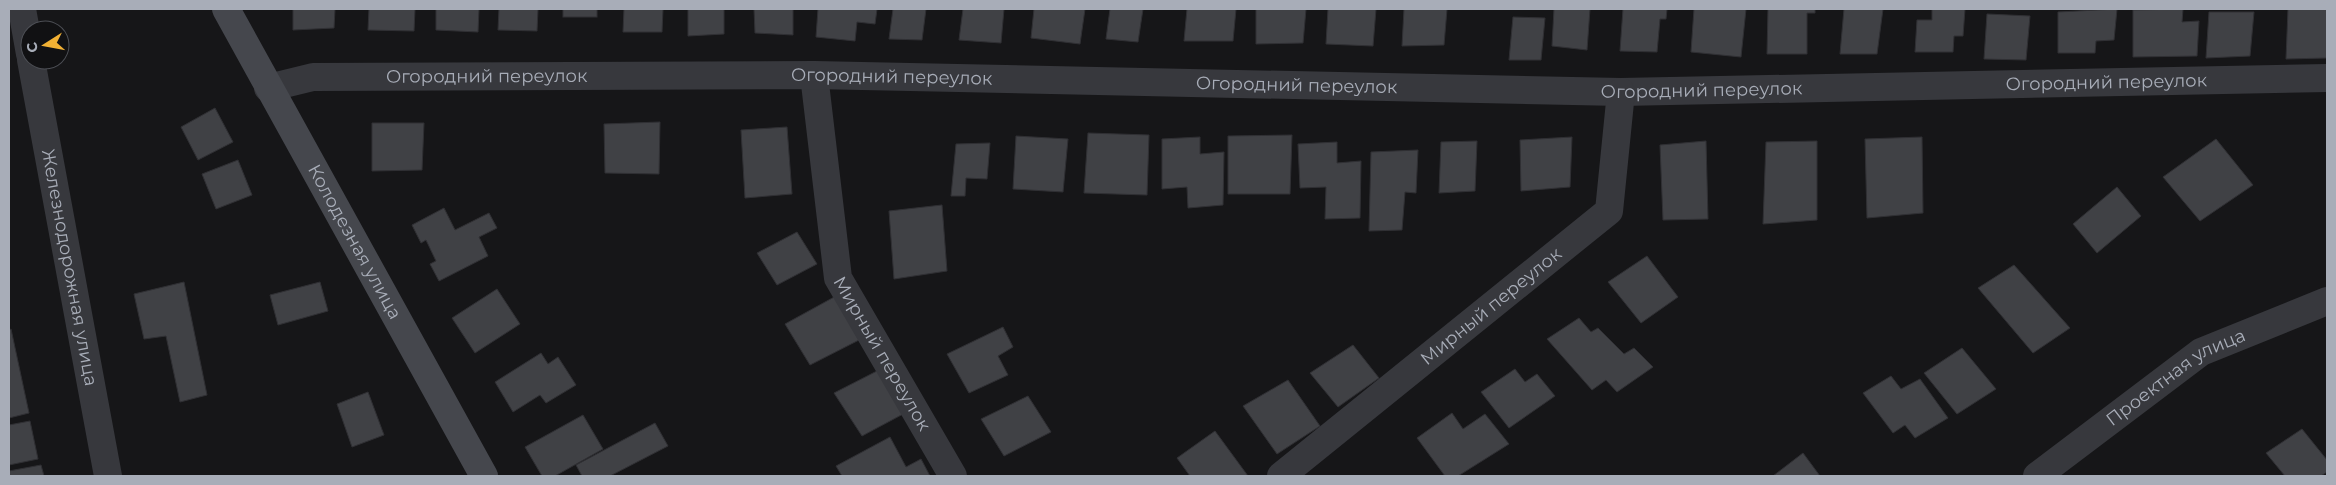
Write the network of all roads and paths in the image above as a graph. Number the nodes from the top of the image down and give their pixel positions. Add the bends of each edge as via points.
1 (226, 9) edge
2 (33, 70) edge
3 (814, 76) junction
4 (2327, 78) edge
5 (268, 88) junction
6 (1621, 92) junction
7 (2327, 301) edge
8 (108, 476) edge
9 (484, 476) edge
10 (953, 476) edge
11 (1281, 476) edge
12 (2037, 476) edge

1 - 5 main road, Колодезная улица
2 - 8 street, Железнодорожная улица
3 - 5 street, Огородний переулок via 313,77
3 - 6 street, Огородний переулок
3 - 10 street, Мирный переулок via 838,278
4 - 6 street, Огородний переулок
5 - 9 main road, Колодезная улица
6 - 11 street, Мирный переулок via 1609,211
7 - 12 street, Проектная улица via 2201,352

